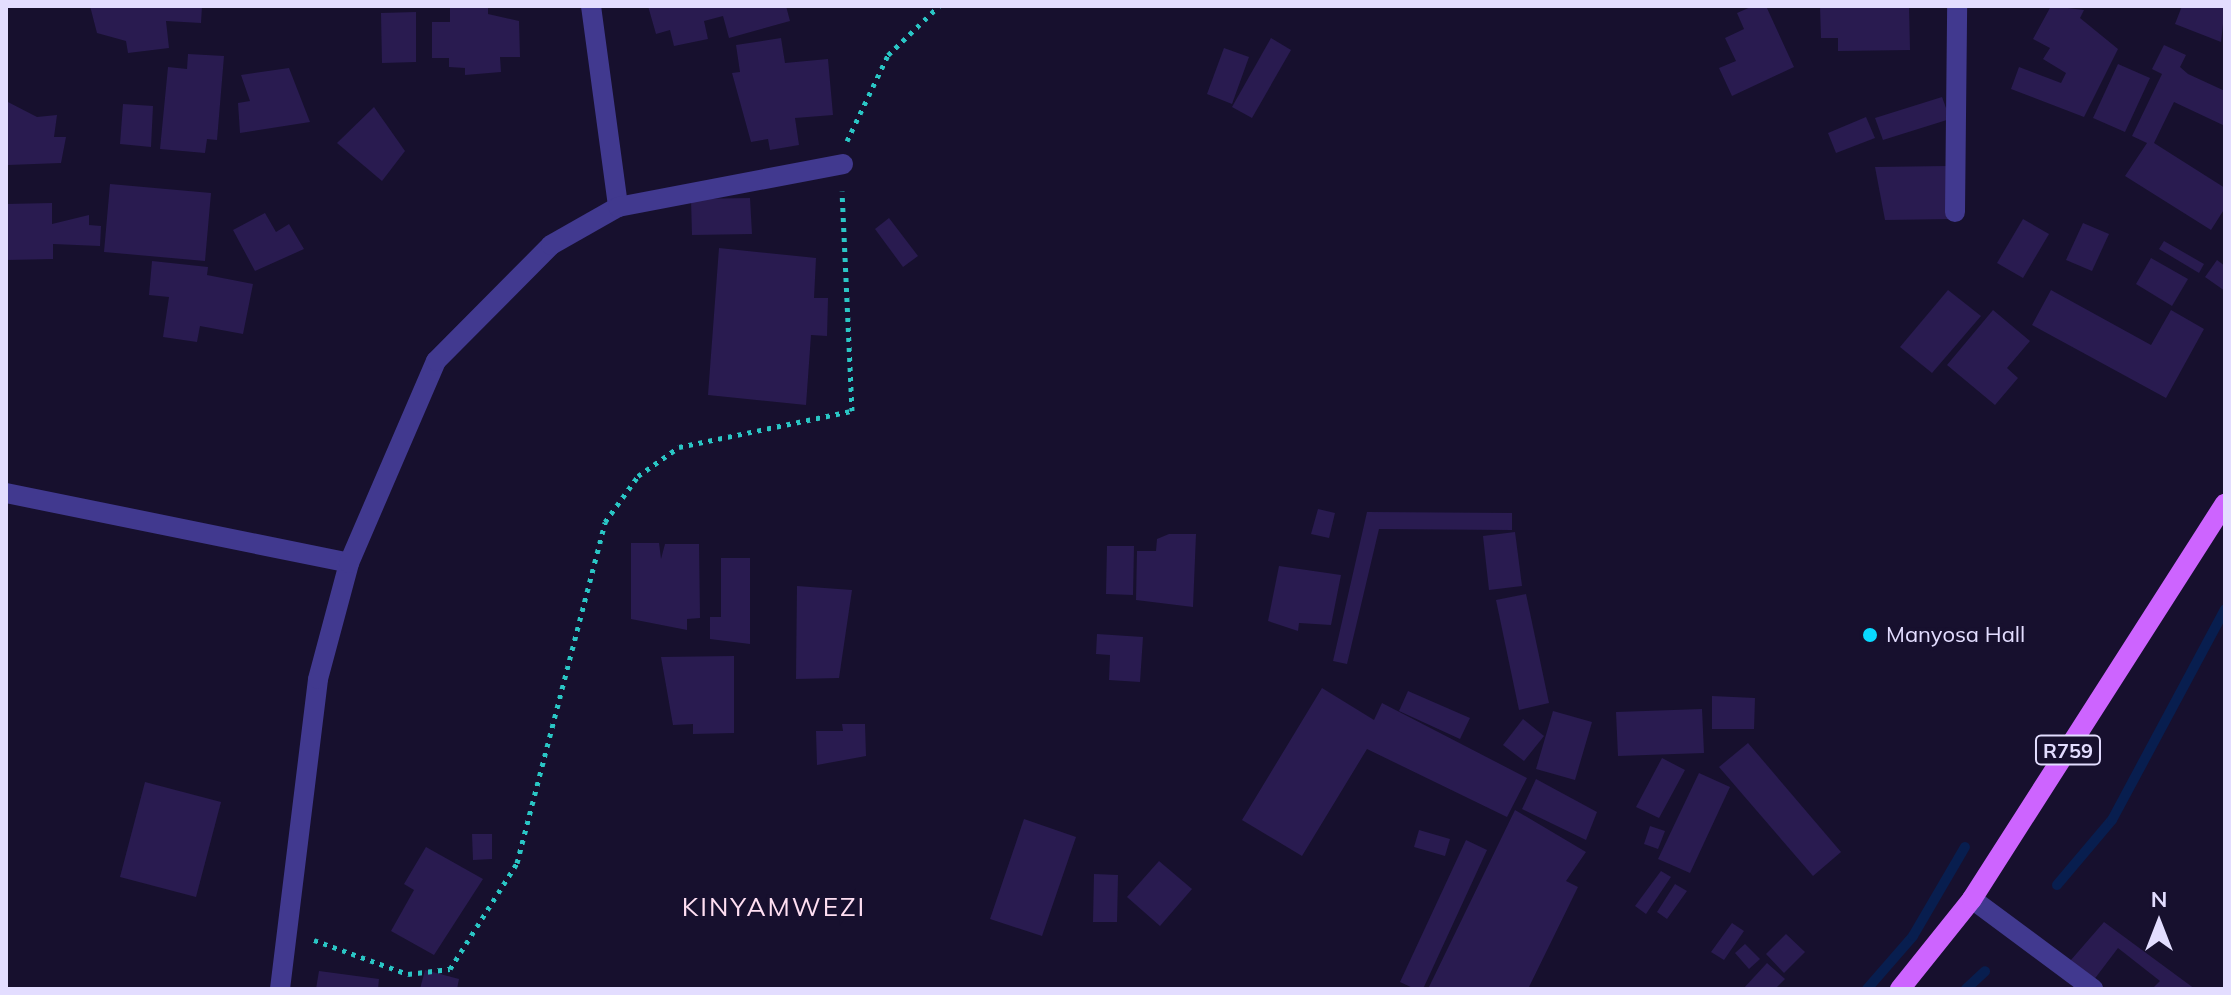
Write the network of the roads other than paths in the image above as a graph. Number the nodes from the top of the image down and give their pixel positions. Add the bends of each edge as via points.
1 (591, 6) edge
2 (1957, 6) edge
3 (843, 164) road end
4 (618, 207) junction
5 (1955, 212) dead end
6 (6, 493) edge
7 (2225, 504) edge
8 (349, 563) junction
9 (1972, 899) junction
10 (280, 989) edge
11 (1900, 989) edge
12 (2093, 989) edge

1 - 4 street
2 - 5 street
3 - 4 street
4 - 8 street via 551,245 436,361
6 - 8 street
7 - 9 main road, R759
8 - 10 street via 318,679 283,928
9 - 11 main road, R759
9 - 12 street

